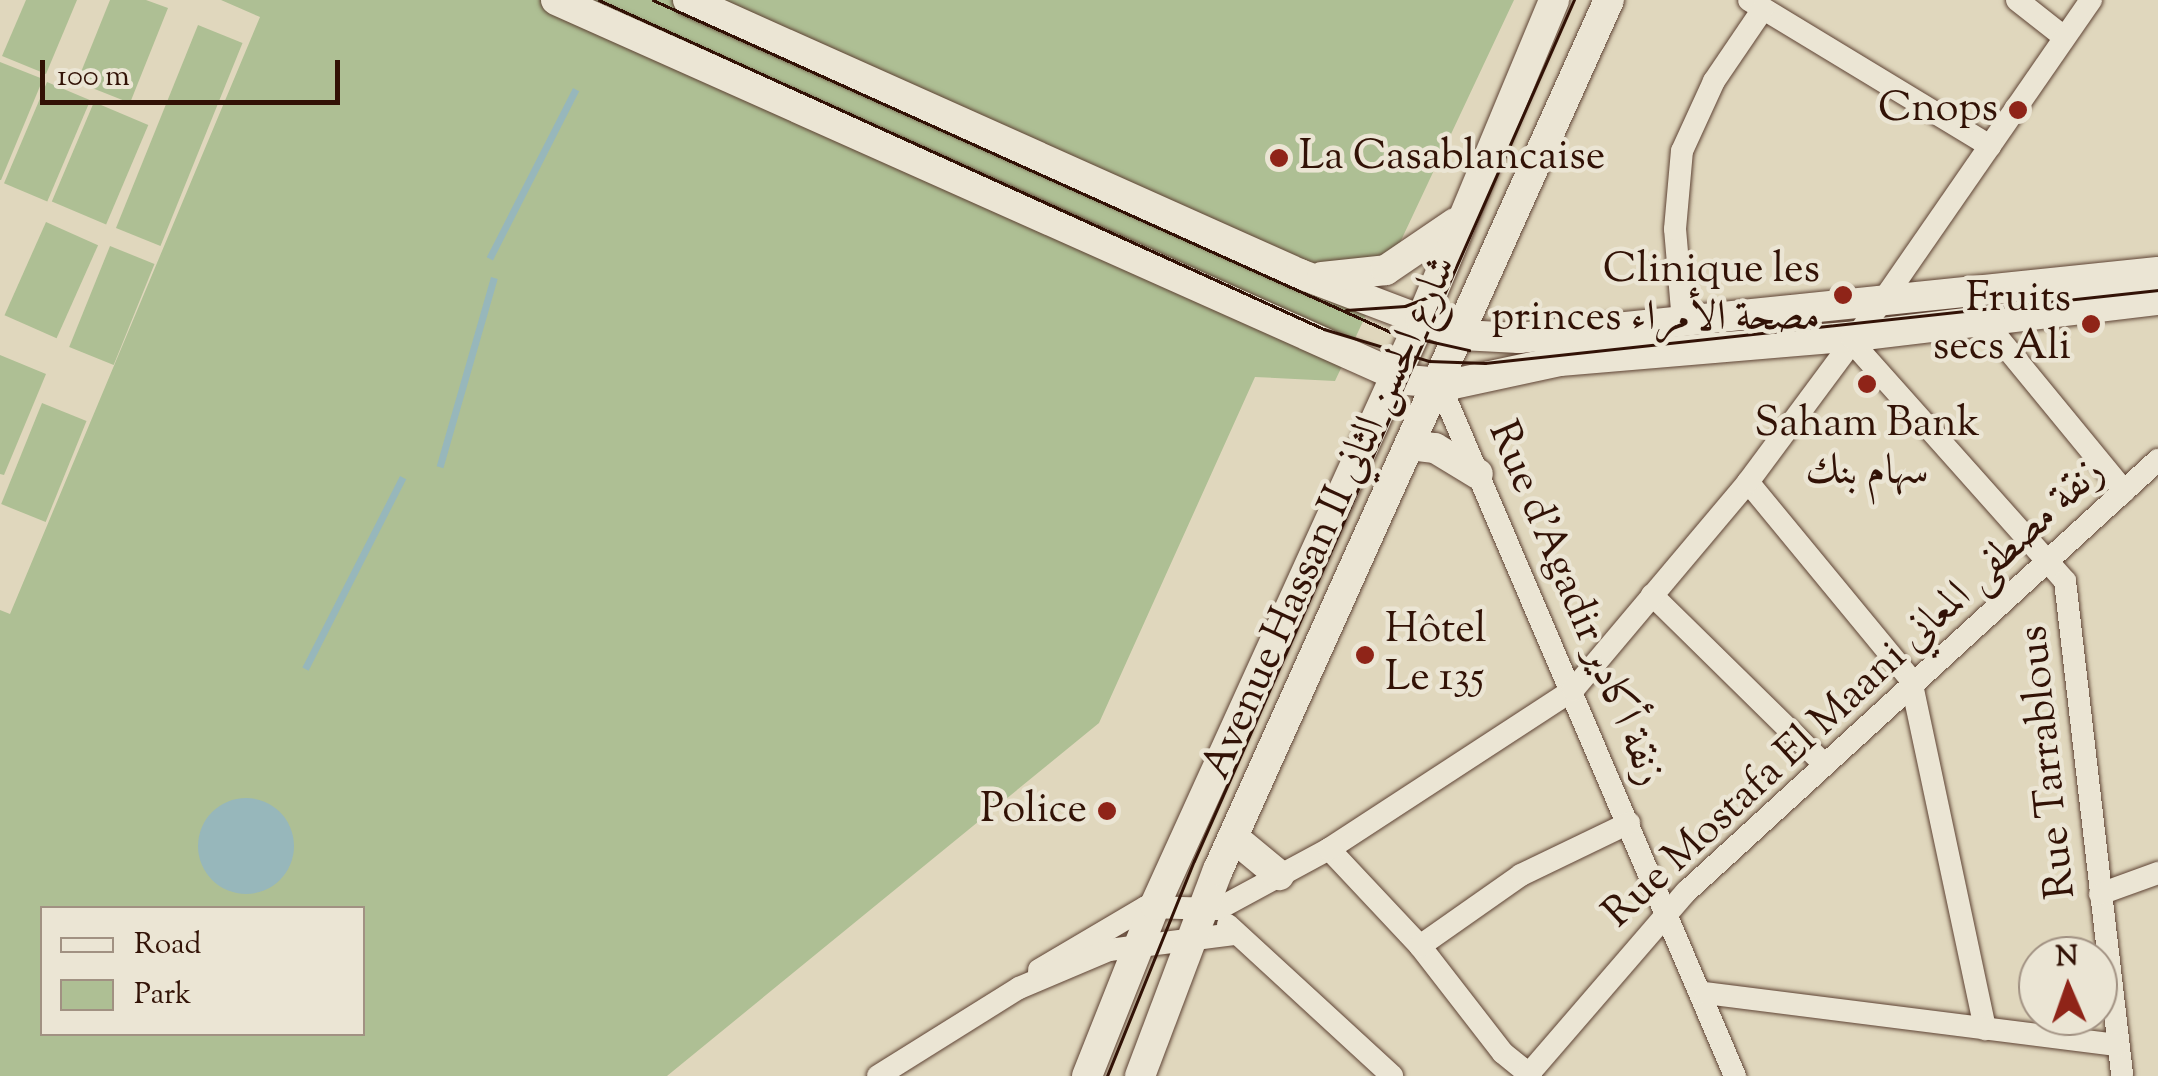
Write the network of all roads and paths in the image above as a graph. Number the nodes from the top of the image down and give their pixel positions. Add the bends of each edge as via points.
1 (556, 0) edge
2 (688, 0) edge
3 (1554, 0) edge
4 (1609, 0) edge
5 (2017, 0) edge
6 (2091, 0) edge
7 (1756, 4) edge
8 (2064, 37) junction
9 (1990, 146) junction
10 (1472, 196) junction
11 (2158, 272) edge
12 (1300, 274) junction
13 (1965, 292) junction
14 (1886, 296) junction
15 (2158, 300) edge
16 (1982, 318) junction
17 (1421, 320) junction
18 (1683, 322) junction
19 (1461, 335) junction
20 (1854, 339) junction
21 (1397, 376) junction
22 (1439, 383) junction
23 (1410, 445) junction
24 (2158, 460) edge
25 (1478, 474) junction
26 (1748, 482) junction
27 (2124, 491) junction
28 (2051, 560) junction
29 (1652, 596) junction
30 (1911, 680) junction
31 (1573, 690) junction
32 (1824, 764) junction
33 (1629, 824) junction
34 (1233, 837) junction
35 (1329, 849) junction
36 (2158, 873) edge
37 (1279, 874) junction
38 (2100, 894) junction
39 (1155, 904) junction
40 (1210, 909) junction
41 (1667, 912) junction
42 (1234, 934) junction
43 (1191, 938) junction
44 (1141, 942) junction
45 (1420, 946) junction
46 (1019, 988) junction
47 (1705, 992) junction
48 (1985, 1029) junction
49 (2118, 1045) junction
50 (1147, 1073) edge
51 (1529, 1075) edge
52 (878, 1076) edge
53 (1087, 1076) edge
54 (1392, 1076) edge
55 (1735, 1076) edge
56 (2122, 1076) edge

1 - 21 main road
2 - 12 main road
3 - 10 main road, Avenue Hassan II شارع الحسن الثاني
4 - 19 main road, Avenue Hassan II شارع الحسن الثاني
5 - 8 street
6 - 8 street
7 - 9 street
7 - 18 street via 1682,151 1676,228
8 - 9 street
9 - 14 street
10 - 12 main road via 1450,231 1405,262 1338,279
10 - 17 main road, Avenue Hassan II شارع الحسن الثاني
11 - 13 main road
12 - 17 main road
13 - 14 main road
13 - 16 street
14 - 18 main road
14 - 20 street
15 - 16 main road
16 - 20 main road
16 - 27 street
17 - 19 main road
17 - 21 main road, Avenue Hassan II شارع الحسن الثاني
18 - 19 main road via 1519,338
19 - 22 main road, Avenue Hassan II شارع الحسن الثاني
20 - 22 main road via 1560,361
20 - 26 street
20 - 28 street, Rue Tarrablous
21 - 22 main road
21 - 39 main road, Avenue Hassan II شارع الحسن الثاني
22 - 23 main road, Avenue Hassan II شارع الحسن الثاني
22 - 25 street, Rue d'Agadir زنقة أكادير
23 - 25 main road via 1435,448
23 - 34 main road, Avenue Hassan II شارع الحسن الثاني
24 - 27 street, Rue Mostafa El Maani زنقة مصطفى المعاني
25 - 31 street, Rue d'Agadir زنقة أكادير
26 - 29 street
26 - 30 street
27 - 28 street, Rue Mostafa El Maani زنقة مصطفى المعاني
28 - 30 street, Rue Mostafa El Maani زنقة مصطفى المعاني
28 - 38 street, Rue Tarrablous via 2071,606
29 - 31 street
29 - 32 street
30 - 32 street, Rue Mostafa El Maani زنقة مصطفى المعاني
30 - 48 street
31 - 33 street, Rue d'Agadir زنقة أكادير
31 - 35 street
32 - 41 street, Rue Mostafa El Maani زنقة مصطفى المعاني
33 - 41 street, Rue d'Agadir زنقة أكادير
33 - 45 street via 1521,875
34 - 37 main road
34 - 40 main road, Avenue Hassan II شارع الحسن الثاني
35 - 37 street
35 - 45 street
36 - 38 street
37 - 40 street
38 - 49 street, Rue Tarrablous
39 - 40 street
39 - 44 main road, Avenue Hassan II شارع الحسن الثاني
39 - 46 street via 1046,965
40 - 42 street
40 - 43 main road, Avenue Hassan II شارع الحسن الثاني
41 - 47 street, Rue d'Agadir زنقة أكادير
41 - 51 street, Rue Mostafa El Maani زنقة مصطفى المعاني
42 - 43 street
42 - 54 street
43 - 44 street
43 - 50 main road, Avenue Hassan II شارع الحسن الثاني
44 - 46 street
44 - 53 main road, Avenue Hassan II شارع الحسن الثاني
45 - 51 street via 1503,1052
46 - 52 street
47 - 48 street
47 - 55 street, Rue d'Agadir زنقة أكادير
48 - 49 street
49 - 56 street, Rue Tarrablous

